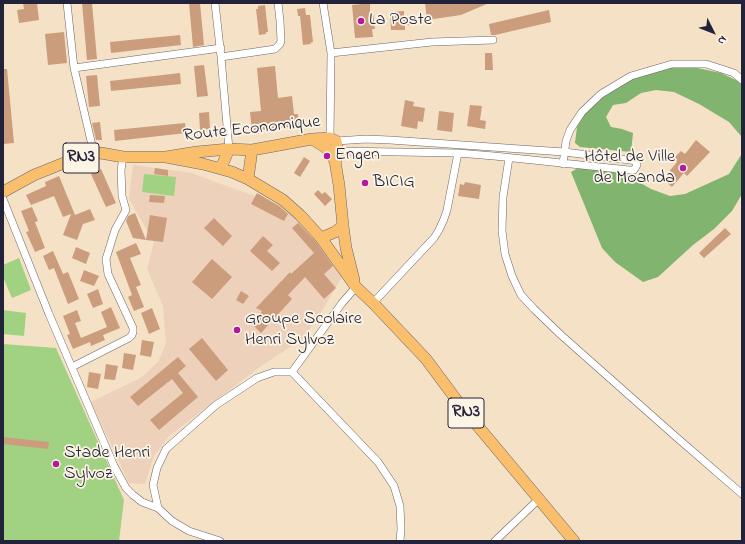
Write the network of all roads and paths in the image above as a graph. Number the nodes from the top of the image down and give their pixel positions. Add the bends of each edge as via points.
1 (67, 3) edge
2 (216, 3) edge
3 (278, 3) edge
4 (324, 3) edge
5 (493, 40) dead end
6 (220, 48) junction
7 (331, 53) junction
8 (221, 57) junction
9 (74, 68) junction
10 (742, 80) edge
11 (312, 140) junction
12 (335, 148) junction
13 (229, 149) junction
14 (252, 150) junction
15 (564, 152) junction
16 (458, 153) junction
17 (94, 154) junction
18 (123, 157) junction
19 (166, 157) junction
20 (509, 158) junction
21 (563, 164) junction
22 (221, 168) junction
23 (248, 179) junction
24 (3, 192) edge
25 (3, 199) edge
26 (343, 226) junction
27 (321, 238) junction
28 (356, 287) junction
29 (373, 303) junction
30 (72, 367) junction
31 (292, 372) junction
32 (742, 494) edge
33 (539, 499) junction
34 (158, 508) junction
35 (220, 541) edge
36 (400, 541) edge
37 (495, 541) edge
38 (574, 541) edge

1 - 9 street
2 - 6 street
3 - 8 street via 281,41 275,49
4 - 7 street
5 - 7 street via 432,42
6 - 8 street
6 - 9 street
7 - 12 street
8 - 13 street
9 - 17 street
10 - 15 street via 734,73 706,64 672,64 630,76 601,94 582,112 570,130
11 - 12 highway, Route Economique / RN3
11 - 12 highway via 329,151
11 - 14 highway, Route Economique / RN3
12 - 15 street via 366,139
12 - 16 street
12 - 26 highway
13 - 14 highway, Route Economique / RN3
13 - 19 highway, Route Economique / RN3
13 - 22 highway
14 - 23 highway
15 - 21 street
15 - 21 street via 630,160 637,165 634,170 629,170
16 - 20 street
16 - 29 street via 444,219 439,230
17 - 18 highway, Route Economique / RN3
17 - 24 highway, Route Economique / RN3 via 34,175
18 - 19 highway, Route Economique / RN3
18 - 30 street via 122,196 126,210 115,230 106,259 108,274 133,332 129,338
19 - 22 highway, Route Economique / RN3
20 - 21 street
20 - 32 street via 503,197 502,232 505,254 521,295 561,335
22 - 23 highway, Route Economique / RN3
23 - 27 highway, Route Economique / RN3 via 283,200
25 - 30 street
26 - 27 highway
26 - 28 highway
27 - 28 highway, Route Economique / RN3
28 - 29 highway, Route Economique / RN3
28 - 31 street
29 - 33 highway, Route Economique / RN3 via 426,359 461,406
30 - 34 street via 126,488 142,502
31 - 34 street via 274,372 257,378 216,405 166,449 157,468 154,485
31 - 36 street via 378,462 394,486 400,506
33 - 37 street
33 - 38 highway, Route Economique / RN3
34 - 35 street via 172,521 189,531

